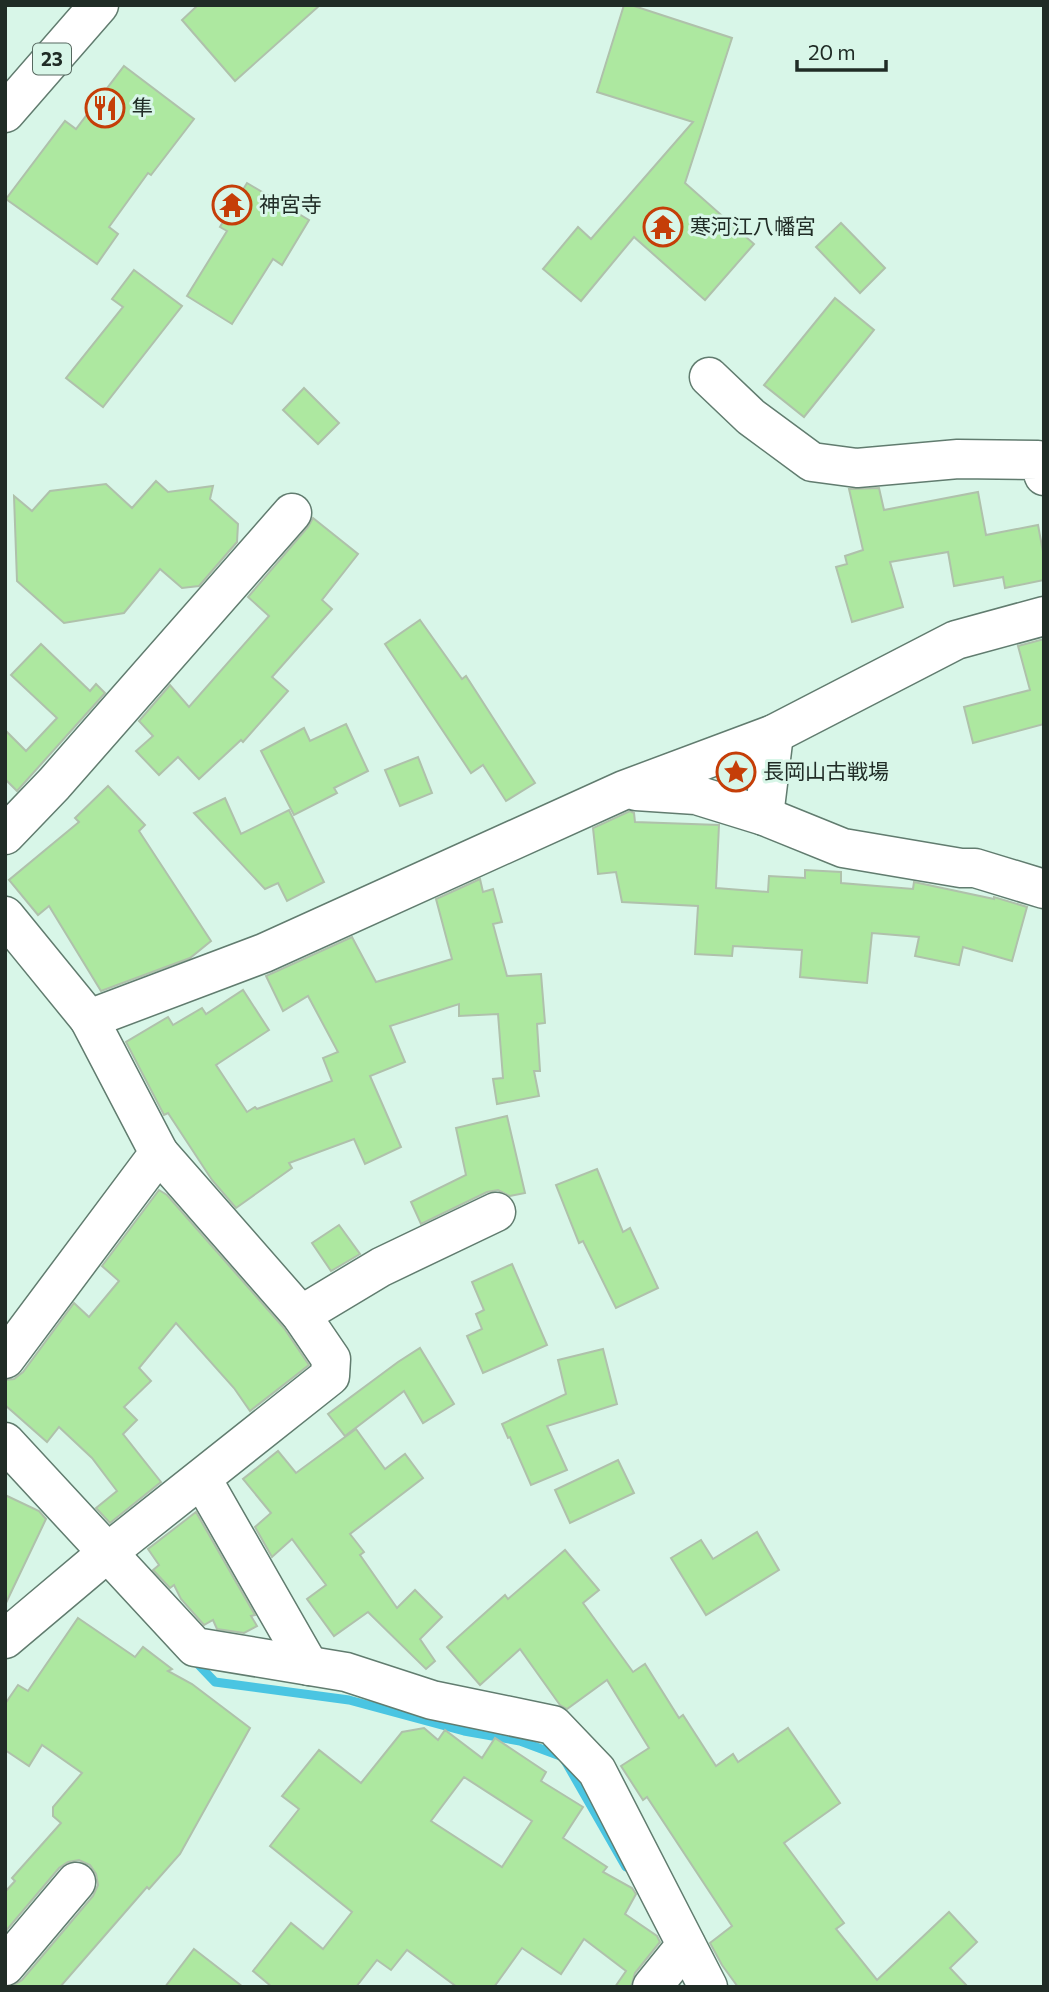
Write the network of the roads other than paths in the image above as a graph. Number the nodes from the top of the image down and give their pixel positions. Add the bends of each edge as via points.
1 (98, 6) edge
2 (5, 113) edge
3 (709, 377) dead end
4 (1042, 464) edge
5 (292, 513) dead end
6 (1044, 616) edge
7 (774, 734) junction
8 (624, 790) junction
9 (764, 816) junction
10 (5, 835) edge
11 (1044, 858) edge
12 (975, 868) junction
13 (1044, 889) edge
14 (5, 916) edge
15 (89, 1019) junction
16 (159, 1153) junction
17 (496, 1212) dead end
18 (301, 1315) junction
19 (5, 1359) edge
20 (5, 1442) edge
21 (202, 1479) junction
22 (107, 1553) junction
23 (5, 1639) edge
24 (309, 1666) junction
25 (76, 1882) dead end
26 (686, 1945) junction
27 (5, 1966) edge
28 (652, 1987) edge
29 (708, 1987) edge

1 - 2 main road, 23
3 - 4 main road via 751,417 812,463 857,468 958,459
5 - 10 main road
6 - 7 main road via 956,640
7 - 8 main road
7 - 9 main road
8 - 9 main road via 696,795
8 - 15 main road via 264,953
9 - 12 main road via 843,848
11 - 12 main road
12 - 13 main road
14 - 15 main road
15 - 16 main road
16 - 18 main road
16 - 19 main road
17 - 18 main road via 381,1267
18 - 21 main road via 331,1359 330,1376
20 - 22 main road
21 - 22 main road
21 - 24 main road
22 - 23 main road
22 - 24 main road via 195,1647
24 - 26 main road via 346,1672 432,1700 552,1725 597,1771
25 - 27 main road
26 - 28 main road
26 - 29 main road

